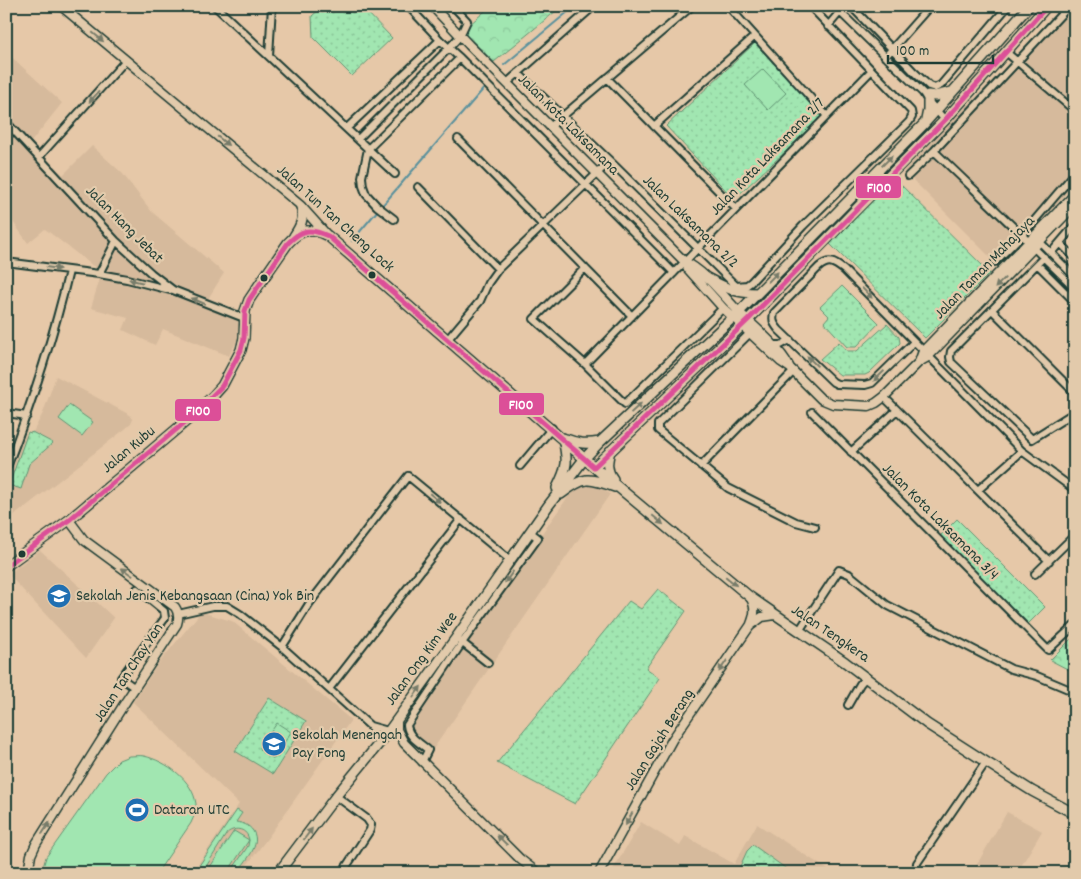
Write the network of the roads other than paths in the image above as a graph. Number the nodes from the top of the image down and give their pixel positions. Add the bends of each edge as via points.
1 (61, 6) edge
2 (215, 6) edge
3 (272, 6) edge
4 (408, 6) edge
5 (432, 6) edge
6 (453, 6) edge
7 (594, 6) edge
8 (692, 6) edge
9 (728, 6) edge
10 (810, 6) edge
11 (851, 6) edge
12 (930, 6) edge
13 (1008, 6) edge
14 (1028, 6) edge
15 (1047, 6) edge
16 (1069, 6) edge
17 (843, 9) edge
18 (828, 26) junction
19 (460, 36) junction
20 (755, 36) junction
21 (440, 40) junction
22 (449, 48) junction
23 (893, 49) junction
24 (1006, 52) junction
25 (269, 56) junction
26 (885, 57) junction
27 (460, 58) junction
28 (126, 60) junction
29 (1017, 61) junction
30 (872, 70) junction
31 (518, 73) junction
32 (607, 78) junction
33 (508, 84) junction
34 (954, 91) junction
35 (926, 97) junction
36 (938, 108) junction
37 (1075, 111) edge
38 (562, 116) junction
39 (827, 116) junction
40 (948, 117) junction
41 (6, 122) edge
42 (924, 124) junction
43 (654, 126) junction
44 (550, 127) junction
45 (347, 128) junction
46 (358, 139) junction
47 (458, 139) dead end
48 (368, 149) junction
49 (934, 151) junction
50 (39, 157) junction
51 (610, 161) junction
52 (597, 173) junction
53 (1075, 173) edge
54 (396, 174) dead end
55 (908, 176) dead end
56 (586, 184) junction
57 (418, 188) dead end
58 (1075, 194) edge
59 (1075, 205) edge
60 (301, 207) junction
61 (736, 209) junction
62 (394, 219) dead end
63 (1075, 225) edge
64 (543, 226) junction
65 (1022, 235) junction
66 (328, 236) junction
67 (291, 240) junction
68 (116, 241) junction
69 (1060, 243) junction
70 (1034, 244) junction
71 (698, 248) junction
72 (1051, 253) junction
73 (1044, 257) junction
74 (1075, 258) edge
75 (6, 262) edge
76 (685, 262) junction
77 (995, 262) dead end
78 (1037, 264) junction
79 (585, 268) junction
80 (498, 269) junction
81 (69, 271) junction
82 (674, 273) junction
83 (100, 274) junction
84 (705, 277) junction
85 (1075, 277) edge
86 (1075, 288) edge
87 (173, 290) junction
88 (756, 293) junction
89 (1075, 302) edge
90 (723, 308) junction
91 (992, 310) junction
92 (736, 314) junction
93 (632, 316) junction
94 (244, 318) junction
95 (745, 323) junction
96 (750, 333) junction
97 (448, 339) junction
98 (790, 340) junction
99 (914, 342) junction
100 (772, 345) junction
101 (926, 354) junction
102 (586, 364) junction
103 (792, 369) junction
104 (1075, 392) edge
105 (884, 397) junction
106 (897, 410) junction
107 (812, 412) dead end
108 (1075, 412) edge
109 (6, 413) edge
110 (27, 416) junction
111 (552, 428) junction
112 (562, 438) junction
113 (600, 442) junction
114 (610, 451) junction
115 (1022, 451) junction
116 (851, 452) junction
117 (585, 458) junction
118 (520, 466) dead end
119 (701, 466) junction
120 (594, 467) junction
121 (6, 470) edge
122 (621, 489) junction
123 (978, 490) junction
124 (1075, 490) edge
125 (548, 506) junction
126 (460, 519) junction
127 (69, 520) junction
128 (815, 527) dead end
129 (530, 532) junction
130 (1075, 536) edge
131 (510, 560) junction
132 (1049, 561) junction
133 (6, 566) edge
134 (1035, 574) dead end
135 (137, 589) dead end
136 (750, 597) junction
137 (178, 614) junction
138 (775, 615) junction
139 (1075, 625) edge
140 (750, 626) junction
141 (798, 631) junction
142 (459, 641) junction
143 (282, 647) junction
144 (488, 663) dead end
145 (866, 677) junction
146 (135, 688) junction
147 (329, 689) junction
148 (1075, 692) edge
149 (848, 704) dead end
150 (396, 720) junction
151 (370, 726) junction
152 (388, 731) junction
153 (379, 743) junction
154 (422, 762) junction
155 (986, 762) junction
156 (336, 796) junction
157 (1075, 814) edge
158 (599, 871) edge
159 (28, 873) edge
160 (278, 873) edge
161 (342, 873) edge
162 (538, 873) edge
163 (916, 873) edge

1 -> 28 street, Jalan Tun Tan Cheng Lock
2 - 25 street
3 - 25 street
4 - 21 street
5 - 19 street, Jalan Kota Laksamana
6 - 19 street via 467,21
7 - 31 street
8 - 32 street
9 - 20 street
10 - 18 street
11 - 23 street
12 - 23 street
13 - 23 street via 935,88 929,86
14 - 34 main road, Jalan Ong Kim Wee
15 - 24 main road
16 - 29 street
17 - 18 street
17 - 26 street
18 - 30 street
19 - 22 street
19 - 33 street, Jalan Kota Laksamana
20 - 39 street
20 - 43 street
21 - 22 street
21 - 45 street
22 - 27 street
22 - 46 street
23 - 26 street
24 - 29 street
24 - 40 main road
25 - 45 street
26 - 35 street
27 - 48 street
27 - 56 street
28 -> 50 street
28 -> 60 street, Jalan Tun Tan Cheng Lock
29 - 37 street
29 - 49 street
30 - 39 street, Jalan Kota Laksamana 2/7
30 - 71 street, Jalan Laksamana 2/2 via 911,112 909,122 747,285 736,286
31 - 33 street
31 - 38 street, Jalan Laksamana 2/2
32 - 38 street
32 - 43 street
33 - 44 street, Jalan Kota Laksamana
34 - 35 main road
34 - 36 main road, Jalan Ong Kim Wee
35 - 36 street
35 - 42 main road
36 - 40 street
36 - 42 main road, Jalan Ong Kim Wee
38 - 44 street
38 - 51 street, Jalan Laksamana 2/2
39 - 61 street, Jalan Kota Laksamana 2/7
40 - 95 main road
41 - 50 street, Jalan Hang Jebat
88 -> 42 main road, Jalan Ong Kim Wee
43 - 61 street
44 - 52 street, Jalan Kota Laksamana
45 - 46 street
46 - 48 street
47 - 64 street
48 - 54 street
48 - 62 street via 363,186 377,206
49 - 55 street
49 - 65 street
50 - 68 street, Jalan Hang Jebat
51 - 52 street
51 - 71 street, Jalan Laksamana 2/2
52 - 56 street
52 - 76 street, Jalan Kota Laksamana
53 - 65 street
56 - 64 street
56 - 82 street
57 - 80 street
58 - 70 street, Jalan Taman Mahajaya via 1043,228
59 - 70 street, Jalan Taman Mahajaya
60 - 66 street, Jalan Tun Tan Cheng Lock
60 - 67 main road, Jalan Kubu via 302,221
61 - 71 street, Jalan Kota Laksamana 2/7
63 - 69 street
64 - 79 street
64 - 80 street
65 - 70 street
65 - 77 street
66 - 67 main road via 317,230 305,231
66 - 97 main road, Jalan Tun Tan Cheng Lock
67 - 94 main road, Jalan Kubu via 249,300
68 - 83 street
68 - 87 street, Jalan Hang Jebat
69 - 72 street
69 - 74 street
70 - 72 street
70 - 73 street
70 -> 101 street, Jalan Taman Mahajaya
70 - 101 street, Jalan Taman Mahajaya via 1017,254
71 - 76 street, Jalan Kota Laksamana 2/7
72 - 85 street
73 - 78 street
73 - 86 street
75 -> 81 street
76 - 82 street, Jalan Kota Laksamana 2/7
76 - 84 street, Jalan Kota Laksamana
76 - 90 street, Jalan Kota Laksamana
78 - 89 street
78 - 91 street
79 - 93 street
79 - 102 street via 534,320
80 - 97 street via 480,301
81 - 83 street
81 - 110 street
82 - 93 street, Jalan Kota Laksamana 2/7
87 -> 83 street
84 - 88 main road via 733,291
84 - 92 street, Jalan Kota Laksamana
94 -> 87 street, Jalan Hang Jebat
88 - 92 main road, Jalan Ong Kim Wee
90 - 92 street, Jalan Kota Laksamana
90 - 102 street via 625,404
91 - 104 street
91 - 108 street via 952,351 951,362 1032,439
92 - 95 street, Jalan Kota Laksamana
113 -> 92 main road, Jalan Ong Kim Wee
93 - 102 street, Jalan Kota Laksamana 2/7
94 - 127 main road, Jalan Kubu via 241,350 222,386 191,417
95 - 96 street, Jalan Taman Mahajaya
95 - 100 street, Jalan Taman Mahajaya
95 - 114 main road
96 - 103 street, Jalan Taman Mahajaya
96 - 119 street via 658,424 658,430
97 - 111 main road, Jalan Tun Tan Cheng Lock
99 -> 98 street via 872,383 865,385 833,382
98 -> 99 street via 773,323 774,313 819,267 830,262 844,270
98 - 100 street
99 - 101 street
100 - 103 street, Jalan Taman Mahajaya
101 - 105 street, Jalan Taman Mahajaya
101 - 115 street
103 - 105 street, Jalan Taman Mahajaya via 830,404 869,406
103 - 119 street
105 - 106 street
106 - 116 street
106 - 123 street
107 - 116 street, Jalan Kota Laksamana 3/4
109 - 110 street
110 - 121 street
111 - 112 main road, Jalan Tun Tan Cheng Lock
111 - 118 street
112 - 113 main road via 583,444
112 - 117 main road, Jalan Tun Tan Cheng Lock
112 - 125 main road via 567,455 565,470
113 - 117 main road, Jalan Ong Kim Wee
114 - 120 main road
114 - 122 main road via 608,470
115 - 123 street
115 - 124 street
116 - 139 street, Jalan Kota Laksamana 3/4 via 1048,650
117 - 120 main road, Jalan Tengkera
117 - 125 main road, Jalan Ong Kim Wee
119 - 128 street via 728,488 796,522
120 - 122 main road, Jalan Tengkera
122 - 125 main road via 600,481 583,480
122 -> 136 main road, Jalan Tengkera
123 - 132 street
125 - 129 main road, Jalan Ong Kim Wee
126 - 131 street
143 -> 126 street via 309,604 408,476
126 - 147 street
127 - 133 main road, Jalan Kubu
137 -> 127 street, Jalan Tan Chay Yan via 175,607 84,540
129 - 131 main road, Jalan Ong Kim Wee
129 -> 142 street via 538,538
130 - 132 street
131 - 142 main road, Jalan Ong Kim Wee
132 - 134 street
135 - 146 street via 164,611 165,618 121,678
136 - 138 main road, Jalan Tengkera
136 - 140 street, Jalan Gajah Berang via 755,608
137 - 143 street via 227,606
137 - 146 street, Jalan Tan Chay Yan via 177,624
138 - 140 street, Jalan Gajah Berang via 762,617
138 - 141 main road, Jalan Tengkera
140 -> 158 street, Jalan Gajah Berang via 672,740
141 - 145 main road, Jalan Tengkera
141 - 148 street via 839,570 849,574 887,605 1010,669
142 - 144 street
150 -> 142 main road, Jalan Ong Kim Wee
142 - 154 street via 407,725 411,736 428,750
143 - 147 street
145 - 149 street
145 - 155 main road, Jalan Tengkera via 927,724
159 -> 146 street, Jalan Tan Chay Yan via 36,844
147 - 151 street
150 - 152 main road, Jalan Ong Kim Wee
150 - 154 street via 404,742
151 - 152 street
151 - 153 street
152 - 153 main road, Jalan Ong Kim Wee
153 - 156 main road, Jalan Ong Kim Wee
162 -> 154 street
155 - 157 main road, Jalan Tengkera
155 - 163 street via 917,863
160 -> 156 main road, Jalan Ong Kim Wee
156 - 161 street via 371,824

